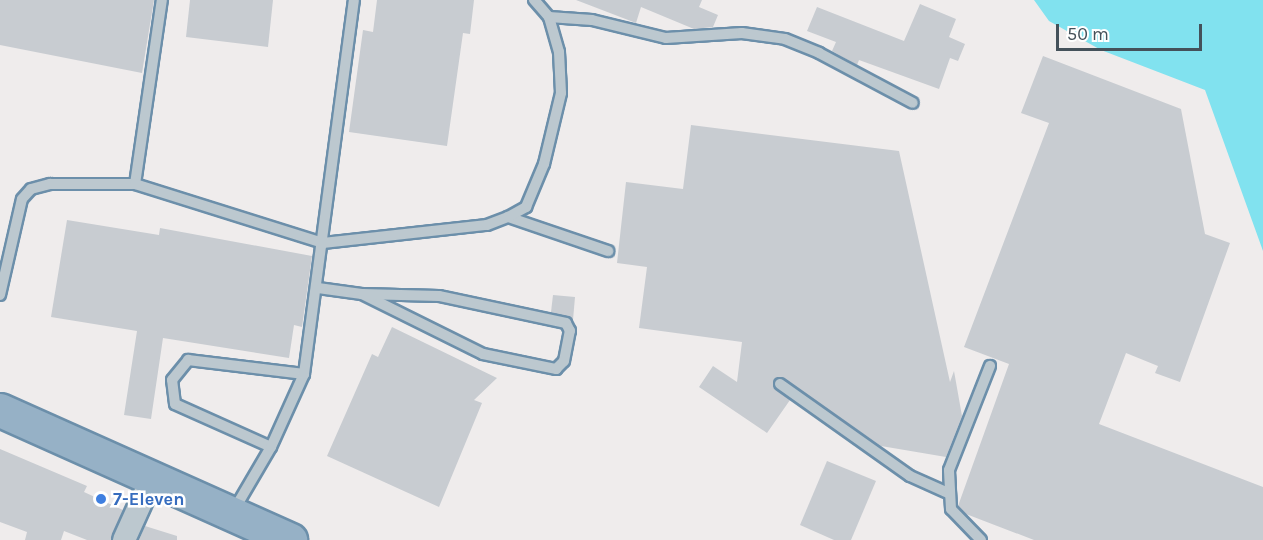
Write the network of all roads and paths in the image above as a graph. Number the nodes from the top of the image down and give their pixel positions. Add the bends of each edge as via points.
1 (162, 0) edge
2 (354, 0) edge
3 (534, 0) edge
4 (549, 17) junction
5 (914, 104) dead end
6 (135, 184) junction
7 (508, 217) junction
8 (323, 243) junction
9 (608, 251) dead end
10 (318, 288) junction
11 (362, 294) junction
12 (0, 296) edge
13 (990, 366) dead end
14 (304, 374) junction
15 (780, 384) dead end
16 (0, 410) edge
17 (271, 447) junction
18 (152, 478) junction
19 (948, 493) junction
20 (232, 514) junction
21 (124, 540) edge
22 (290, 540) edge
23 (981, 540) edge

1 - 6 lane
2 - 8 lane
3 - 4 lane
4 - 5 lane via 592,20 666,38 742,33 785,39
4 - 7 lane via 559,52 561,93 536,185 526,207
6 - 8 lane
6 - 12 lane via 50,184 31,189 22,199
7 - 8 lane via 487,225
7 - 9 lane
8 - 10 lane
10 - 11 lane
10 - 14 lane
11 - 11 lane via 483,354 556,369 564,361 570,332 566,323 439,296
13 - 19 lane via 949,470
14 - 17 lane
14 - 17 lane via 188,360 172,380 176,404
15 - 19 lane via 910,476
16 - 18 highway
17 - 20 lane
18 - 20 highway
18 - 21 street
19 - 23 lane via 951,509
20 - 22 highway

